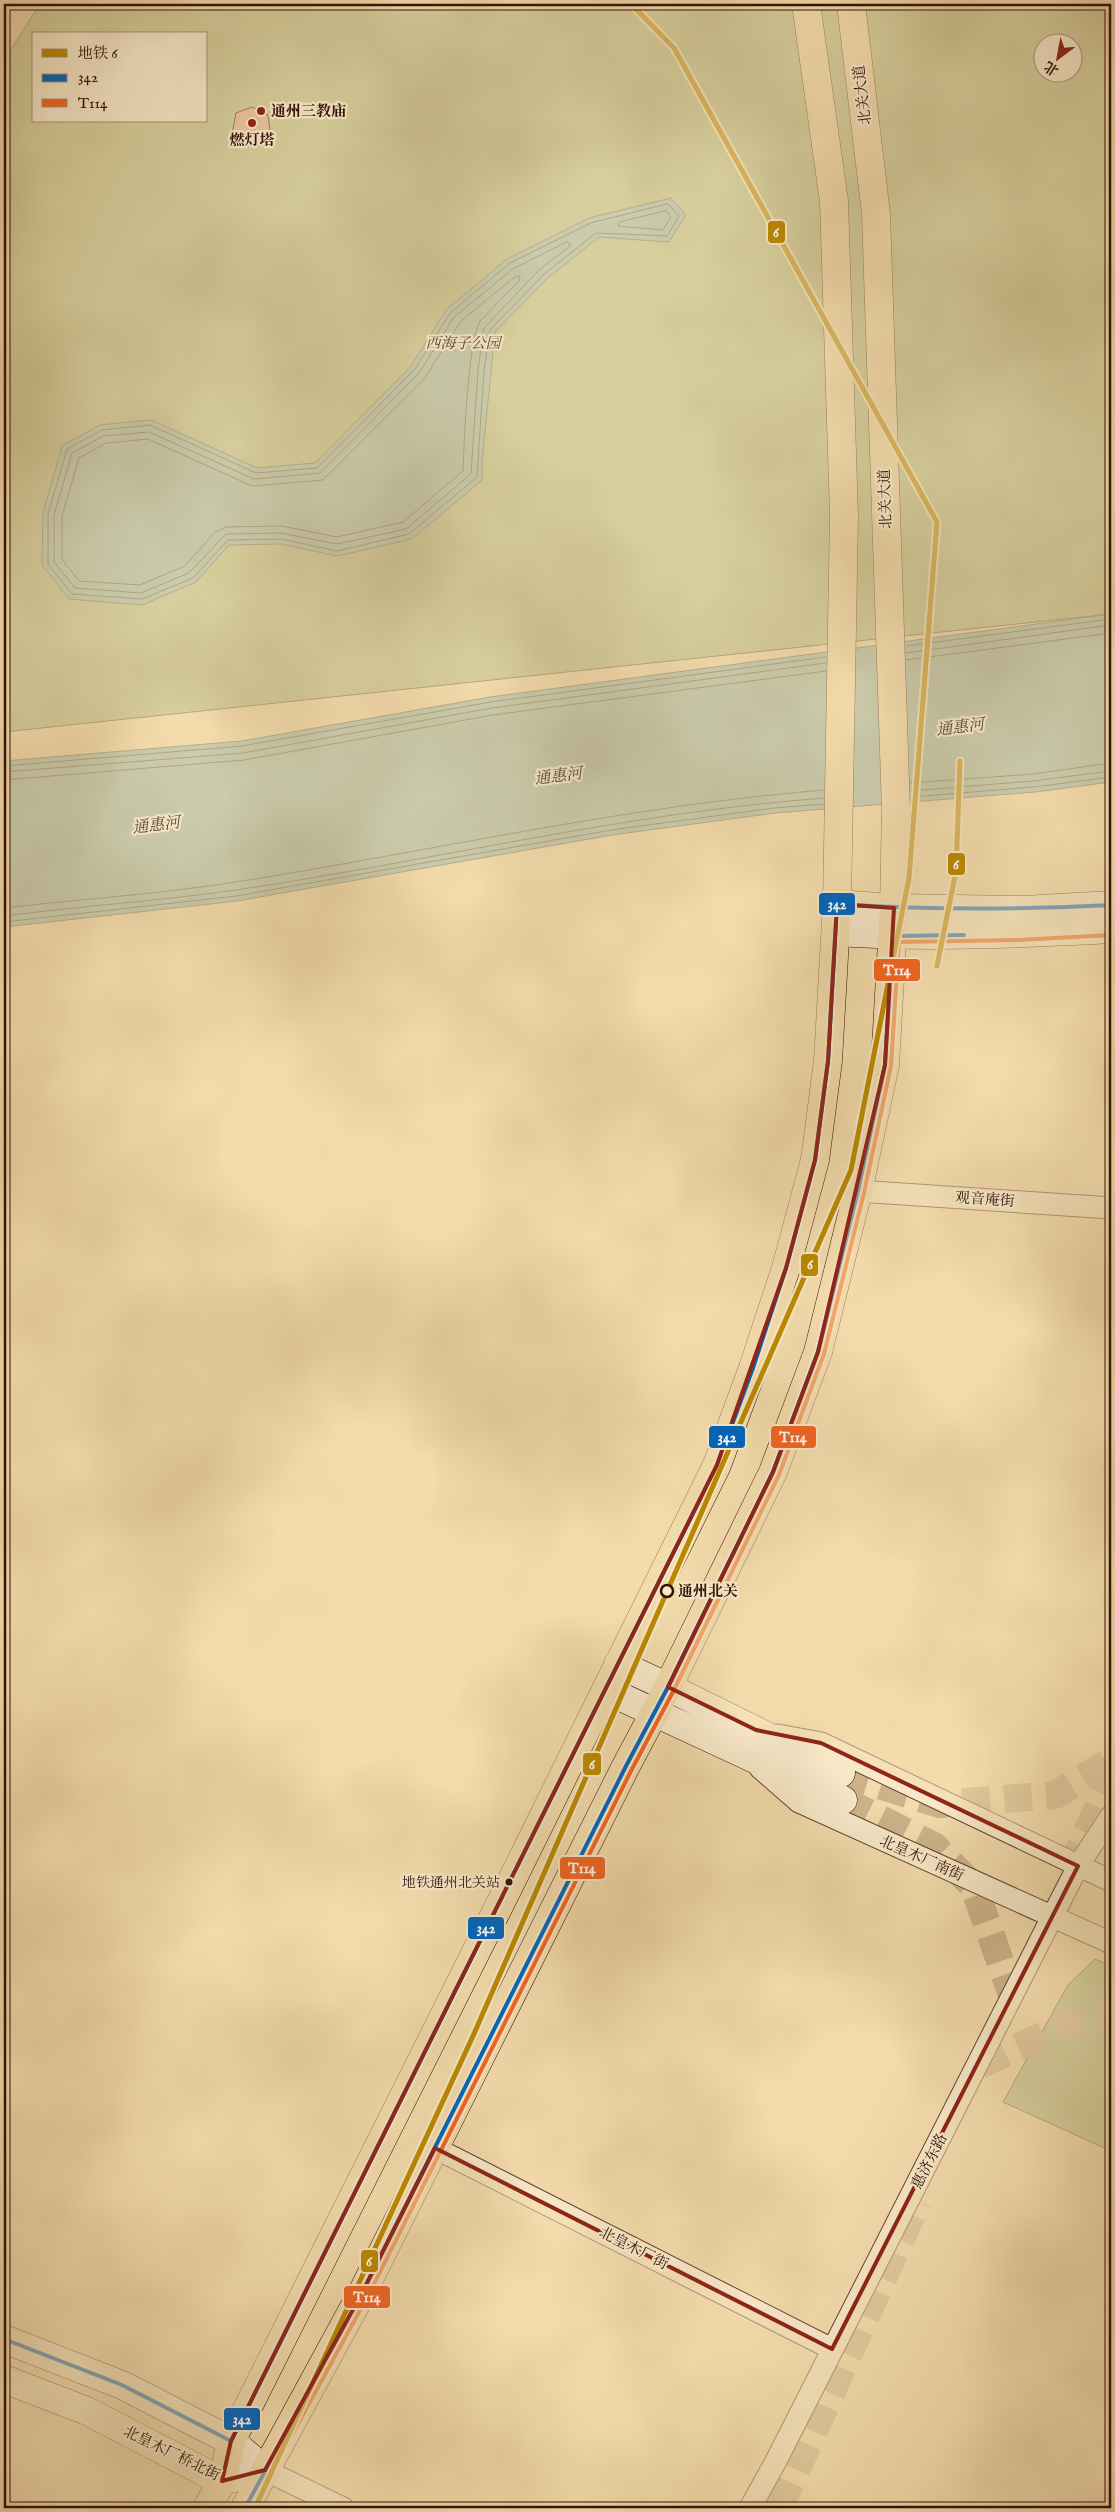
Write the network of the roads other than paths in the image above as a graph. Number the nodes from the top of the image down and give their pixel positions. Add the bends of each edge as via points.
1 (806, 4) edge
2 (851, 4) edge
3 (837, 904) junction
4 (1111, 905) edge
5 (894, 908) junction
6 (1111, 929) edge
7 (836, 932) junction
8 (893, 936) junction
9 (858, 1190) junction
10 (1111, 1208) edge
11 (618, 1664) junction
12 (668, 1687) junction
13 (606, 1690) junction
14 (654, 1713) junction
15 (756, 1730) junction
16 (744, 1754) junction
17 (841, 1773) tunnel mouth
18 (843, 1800) tunnel mouth
19 (1111, 1816) edge
20 (1078, 1866) junction
21 (1111, 1881) edge
22 (1054, 1917) junction
23 (1111, 1943) edge
24 (435, 2148) junction
25 (4, 2339) edge
26 (832, 2349) junction
27 (4, 2379) edge
28 (231, 2441) junction
29 (265, 2470) junction
30 (222, 2481) junction
31 (207, 2508) edge
32 (245, 2508) edge
33 (343, 2508) edge
34 (750, 2508) edge

1 - 3 main road via 834,201 844,516
2 - 5 main road, 北关大道 via 876,214 896,854
3 - 5 street
3 - 7 main road
4 - 5 street via 1024,910
5 - 8 main road, 北关大道
6 - 8 street
7 - 8 street
7 - 11 main road via 828,1060 815,1160 786,1268 717,1465
8 - 9 main road, 北关大道 via 885,1065
9 - 10 street, 观音庵街
9 - 12 main road, 北关大道 via 818,1352 786,1440
11 - 12 street
11 - 13 main road
12 - 14 main road, 北关大道
12 - 15 street
13 - 14 street, 北皇木厂南街
13 - 28 main road
14 - 16 street, 北皇木厂南街
14 - 24 main road, 北关大道
15 - 17 street
15 - 20 street via 821,1743
16 - 18 street, 北皇木厂南街
16 - 22 street, 北皇木厂南街 via 799,1802
19 - 20 street, 惠济东路
20 - 21 street
20 - 22 street, 惠济东路
22 - 23 street, 北皇木厂南街
22 - 26 street, 惠济东路
24 - 26 street, 北皇木厂街
24 - 29 main road, 北关大道 via 363,2291
25 - 28 street via 122,2385
26 - 34 street, 惠济东路
27 - 30 street, 北皇木厂桥北街 via 88,2411
28 - 29 street
28 - 30 main road
29 - 30 street, 北皇木厂桥北街
29 - 32 main road, 北关大道
29 - 33 street
30 - 31 main road

